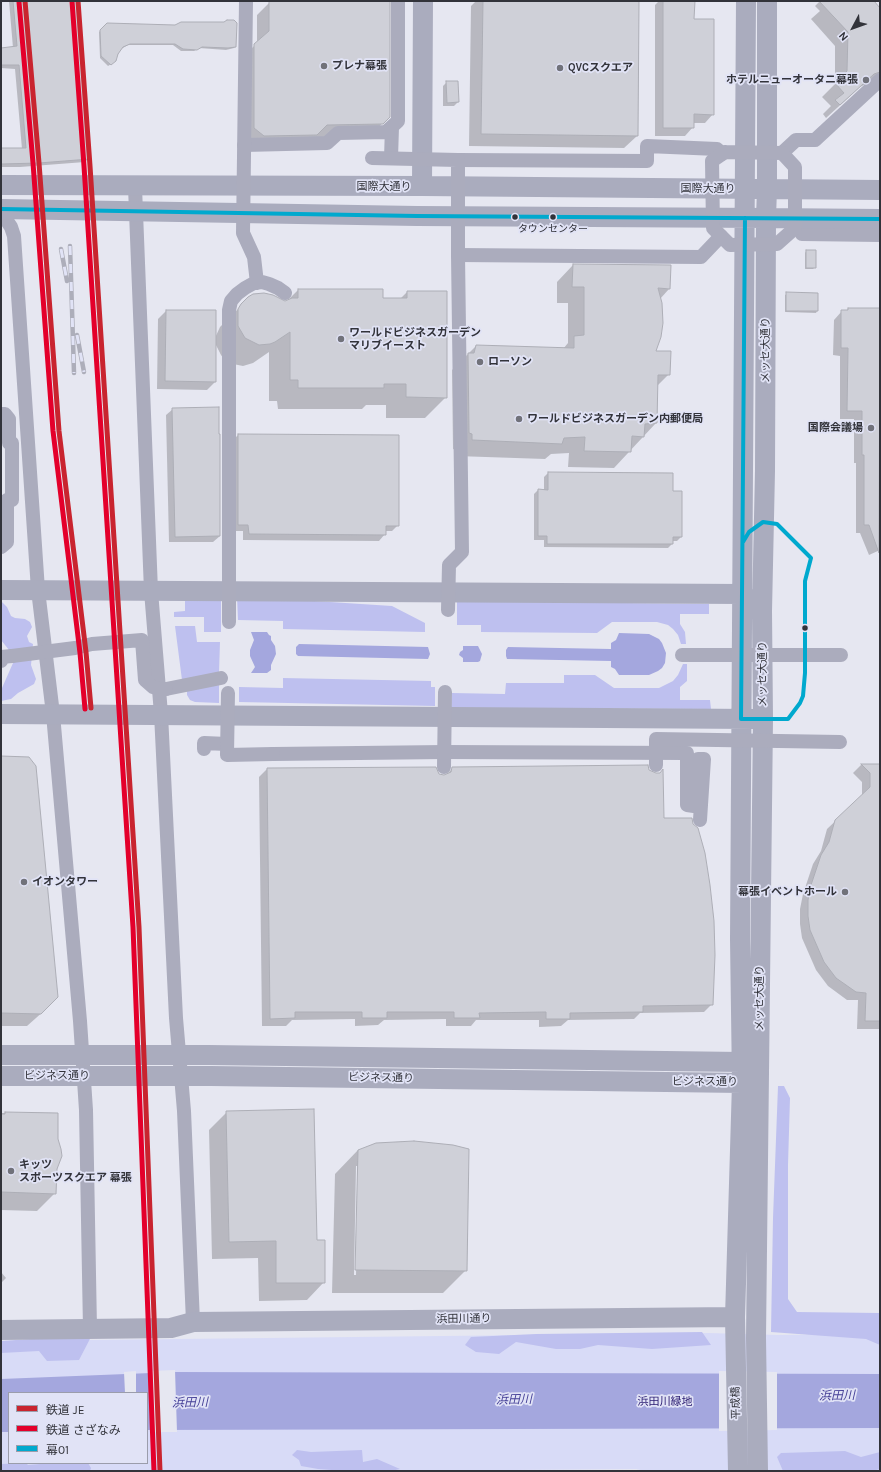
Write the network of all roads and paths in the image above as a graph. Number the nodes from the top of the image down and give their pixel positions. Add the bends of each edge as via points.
1 (246, 1) edge
2 (398, 1) edge
3 (423, 1) edge
4 (746, 1) edge
5 (767, 1) edge
6 (880, 80) edge
7 (392, 127) junction
8 (244, 145) junction
9 (782, 153) junction
10 (722, 154) junction
11 (372, 158) dead end
12 (391, 158) junction
13 (458, 160) junction
14 (1, 186) edge
15 (422, 186) junction
16 (135, 187) junction
17 (746, 189) junction
18 (767, 189) junction
19 (880, 190) edge
20 (1, 209) edge
21 (1, 212) edge
22 (136, 212) junction
23 (745, 218) junction
24 (766, 218) junction
25 (880, 220) edge
26 (802, 234) dead end
27 (880, 235) edge
28 (721, 236) junction
29 (458, 255) junction
30 (257, 283) junction
31 (285, 293) dead end
32 (1, 414) edge
33 (1, 547) edge
34 (1, 590) edge
35 (38, 590) junction
36 (151, 591) junction
37 (743, 594) junction
38 (448, 610) dead end
39 (762, 612) junction
40 (229, 622) dead end
41 (682, 654) dead end
42 (841, 655) dead end
43 (1, 657) edge
44 (1, 661) edge
45 (221, 678) dead end
46 (444, 692) dead end
47 (228, 693) dead end
48 (1, 714) edge
49 (53, 714) junction
50 (161, 714) junction
51 (742, 718) junction
52 (763, 719) junction
53 (840, 742) dead end
54 (227, 744) junction
55 (204, 749) dead end
56 (444, 752) junction
57 (656, 759) junction
58 (444, 767) dead end
59 (700, 820) dead end
60 (1, 1054) edge
61 (82, 1054) junction
62 (180, 1055) junction
63 (750, 1072) junction
64 (1, 1076) edge
65 (84, 1076) junction
66 (181, 1076) junction
67 (1, 1316) edge
68 (735, 1317) junction
69 (89, 1322) junction
70 (193, 1322) junction
71 (1, 1330) edge
72 (735, 1344) joint
73 (756, 1346) joint
74 (758, 1465) edge
75 (738, 1467) edge

1 - 8 street, bridge
2 - 7 street via 398,121
3 - 15 street
4 - 17 street, メッセ大通り
5 - 18 street, メッセ大通り
6 - 9 street via 815,140 796,140
7 - 8 street via 386,132 338,133 327,144
7 - 12 street
8 - 30 street, bridge via 243,233 254,257
9 - 10 street, bridge
9 - 28 street, bridge via 795,167 794,229 777,244 730,245
10 - 13 street via 717,149 647,146 647,161
10 - 28 street, bridge via 712,161 711,169 713,228
11 - 12 street, bridge
12 - 13 street, bridge
13 - 29 street, bridge
14 - 16 street, 国際大通り
15 - 16 street, 国際大通り
15 - 17 street, 国際大通り
16 - 22 street
17 - 18 street, 国際大通り
17 - 23 street, メッセ大通り
18 - 19 street, 国際大通り
18 - 24 street, メッセ大通り
20 - 22 street
21 - 35 street via 14,236
22 - 23 street
22 - 36 street
23 - 24 street
23 - 37 street, メッセ大通り
24 - 25 street
24 - 39 street, メッセ大通り
26 - 27 street
28 - 29 street via 701,257
29 - 38 street, bridge via 462,552 449,565
30 - 31 street, bridge via 269,284
30 - 40 street, bridge via 237,294 231,301 229,310
32 - 33 street via 5,414 9,419 9,443 12,443 12,500 7,500 7,542
34 - 35 street
35 - 36 street
35 - 49 street
36 - 37 street
36 - 50 street
37 - 39 street
37 - 51 street, メッセ大通り
39 - 52 street, メッセ大通り
41 - 42 street, bridge
43 - 44 street
43 - 45 street, bridge via 75,652 92,644 142,640 145,680 156,689
46 - 56 street, bridge
47 - 54 street, bridge
48 - 49 street
49 - 50 street
49 - 61 street
50 - 51 street
50 - 62 street
51 - 52 street
51 - 63 street, メッセ大通り via 740,931
52 - 63 street, メッセ大通り
53 - 57 street, bridge via 656,739
54 - 55 street via 204,743
54 - 56 street, bridge via 227,755
56 - 57 street
56 - 58 street, bridge
57 - 59 street via 687,753 687,805 694,806 698,759 704,759
60 - 61 street, ビジネス通り
61 - 62 street, ビジネス通り
61 - 65 street
62 - 63 street, ビジネス通り
62 - 66 street
63 - 66 street, ビジネス通り
63 - 68 street, メッセ大通り
63 - 73 street, メッセ大通り
64 - 65 street, ビジネス通り
65 - 66 street, ビジネス通り
65 - 69 street
66 - 70 street
67 - 69 street
68 - 70 street, 浜田川通り
68 - 72 street, メッセ大通り
69 - 70 street, 浜田川通り via 171,1328
69 - 71 street
72 - 75 street, 平成橋
73 - 74 street, 平成橋

